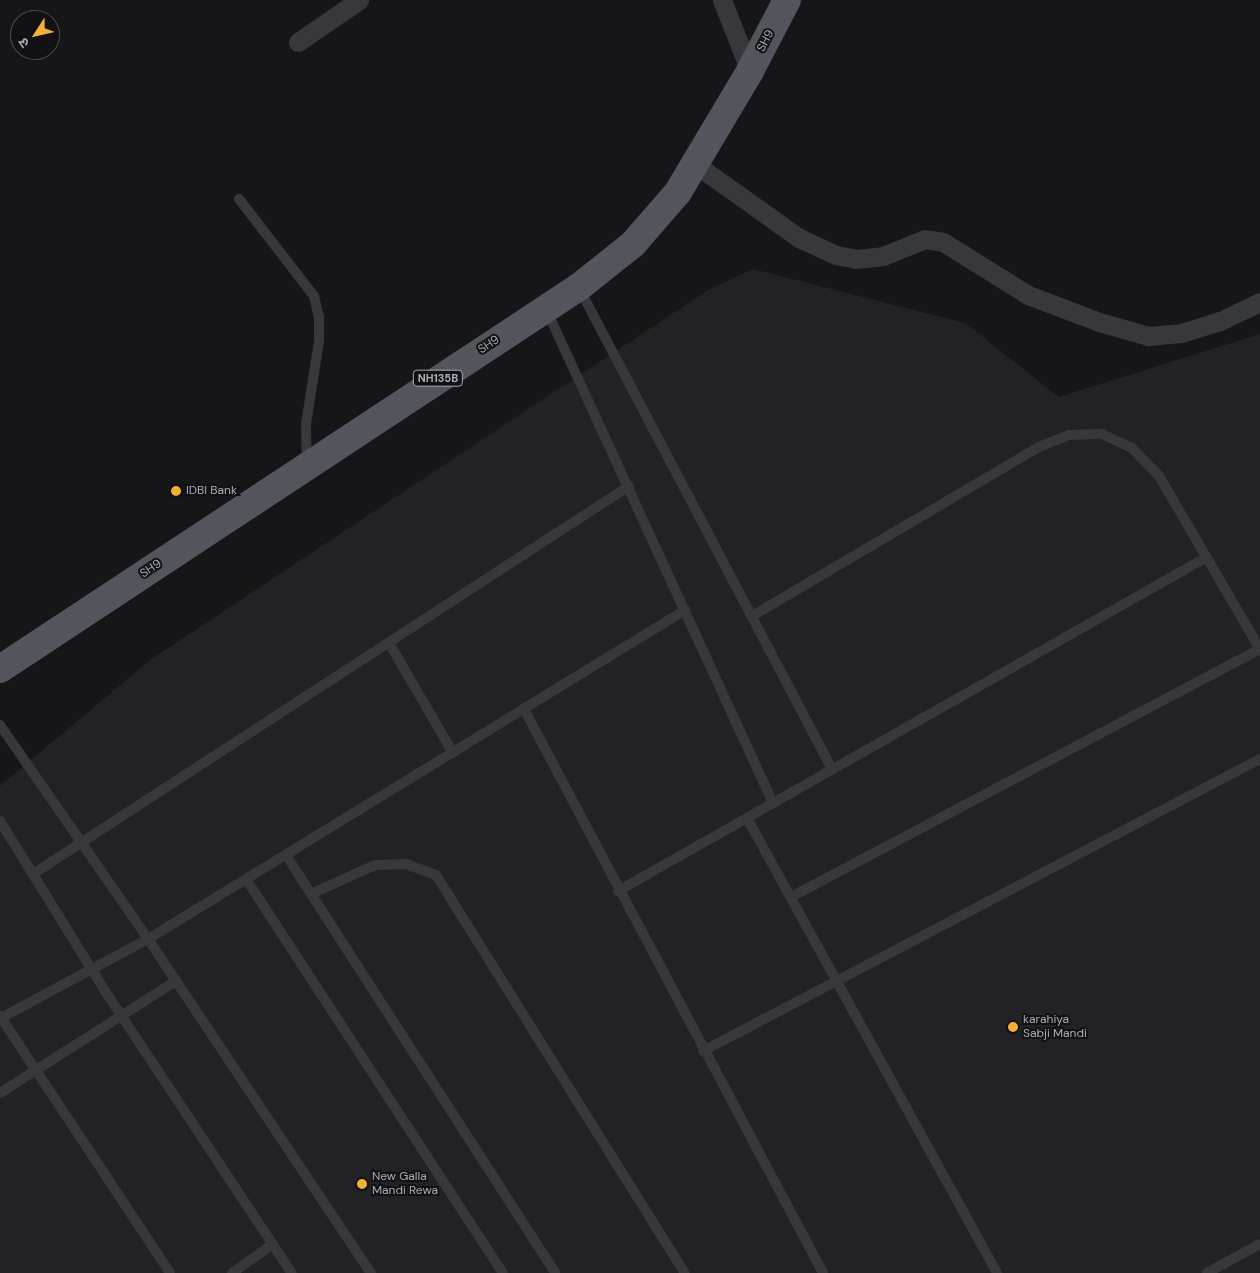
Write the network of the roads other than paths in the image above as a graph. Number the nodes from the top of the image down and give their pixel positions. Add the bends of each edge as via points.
1 (359, 0) edge
2 (722, 0) edge
3 (787, 0) edge
4 (298, 42) dead end
5 (750, 71) junction
6 (695, 164) junction
7 (239, 199) dead end
8 (579, 287) junction
9 (1260, 302) edge
10 (546, 308) junction
11 (307, 464) junction
12 (629, 486) junction
13 (1207, 557) junction
14 (685, 610) junction
15 (752, 616) junction
16 (389, 643) junction
17 (1260, 649) edge
18 (0, 669) edge
19 (524, 709) junction
20 (0, 725) edge
21 (453, 752) junction
22 (1260, 759) edge
23 (832, 769) junction
24 (773, 804) junction
25 (747, 818) junction
26 (0, 822) edge
27 (81, 844) junction
28 (286, 855) junction
29 (33, 874) junction
30 (246, 879) junction
31 (618, 892) junction
32 (311, 894) junction
33 (791, 897) junction
34 (148, 939) junction
35 (92, 970) junction
36 (176, 980) junction
37 (836, 980) junction
38 (120, 1014) junction
39 (0, 1017) edge
40 (703, 1051) junction
41 (37, 1072) junction
42 (0, 1093) edge
43 (273, 1244) junction
44 (1260, 1244) edge
45 (170, 1273) edge
46 (232, 1273) edge
47 (292, 1273) edge
48 (371, 1273) edge
49 (503, 1273) edge
50 (555, 1273) edge
51 (685, 1273) edge
52 (823, 1273) edge
53 (997, 1273) edge
54 (1207, 1273) edge

1 - 4 street
2 - 5 street
3 - 5 main road, SH9 / NH135B
5 - 6 main road, SH9 / NH135B
6 - 8 main road, SH9 / NH135B via 657,219 633,244
6 - 9 street via 799,238 836,256 856,259 883,256 925,239 943,242 1028,295 1099,322 1148,336 1182,333 1220,321
7 - 11 lane via 314,296 319,317 319,342 306,424
8 - 10 main road, SH9 / NH135B
8 - 15 lane
10 - 11 main road, SH9 / NH135B
10 - 12 lane
11 - 18 main road, SH9 / NH135B
12 - 14 lane
12 - 16 lane
13 - 15 lane via 1159,476 1132,448 1102,434 1070,435 1039,447
13 - 17 lane
13 - 23 lane
14 - 19 lane
14 - 24 lane
15 - 23 lane
16 - 21 lane
16 - 27 lane
17 - 33 lane
19 - 21 lane
19 - 31 lane
20 - 27 lane
21 - 28 lane
22 - 37 lane
23 - 24 lane
24 - 25 lane
25 - 31 lane
25 - 33 lane
26 - 29 lane
27 - 29 lane
27 - 34 lane
28 - 30 lane
28 - 32 lane
29 - 35 lane
30 - 34 lane
30 - 49 lane
31 - 40 lane
32 - 50 lane
32 - 51 lane via 375,865 406,864 436,874
33 - 37 lane
34 - 35 lane
34 - 36 lane
35 - 38 lane
35 - 39 lane
36 - 38 lane
36 - 48 lane
37 - 40 lane
37 - 53 lane
38 - 41 lane
38 - 43 lane
39 - 41 lane
40 - 52 lane
41 - 42 lane
41 - 45 lane
43 - 46 lane
43 - 47 lane
44 - 54 lane

